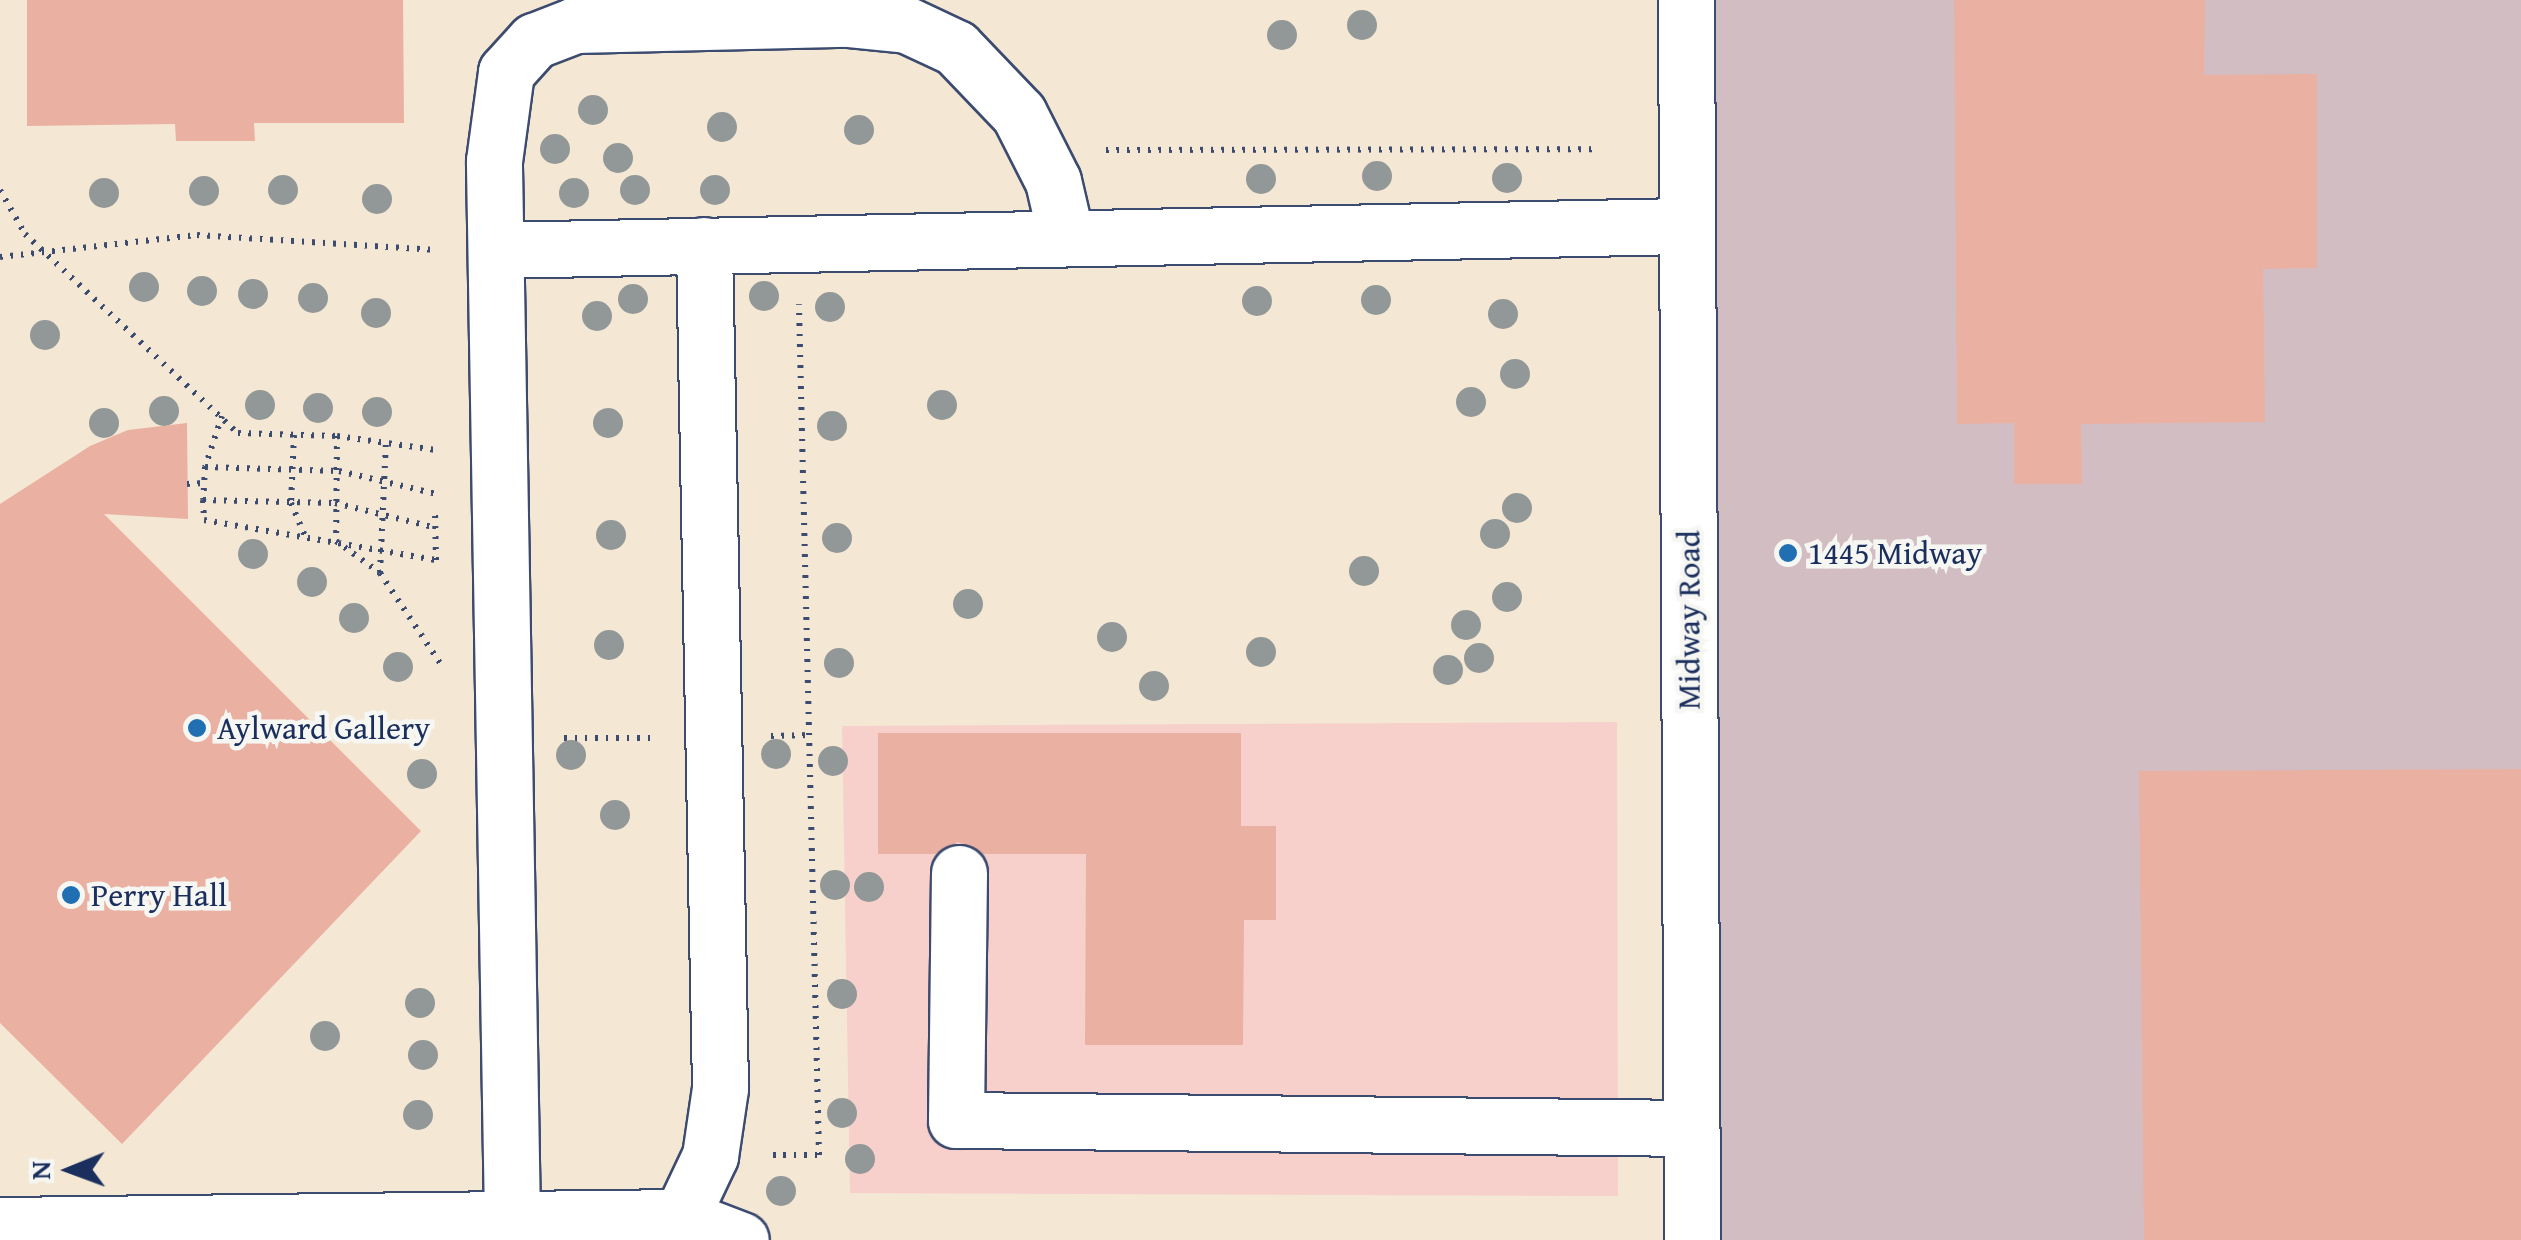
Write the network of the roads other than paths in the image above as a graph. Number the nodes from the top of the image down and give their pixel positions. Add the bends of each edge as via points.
1 (1686, 0) edge
2 (1686, 226) junction
3 (1066, 237) junction
4 (704, 245) junction
5 (497, 250) junction
6 (960, 872) dead end
7 (1691, 1128) junction
8 (682, 1217) junction
9 (512, 1218) junction
10 (0, 1225) edge
11 (740, 1240) edge
12 (1692, 1240) edge

1 - 2 main road, Midway Road
2 - 3 main road
2 - 7 main road, Midway Road
3 - 4 main road
3 - 5 main road via 1044,158 1019,114 978,67 940,38 870,20 623,22 546,33 506,72 496,120
4 - 5 main road
4 - 8 main road via 720,1088 710,1156
5 - 9 main road
6 - 7 main road via 956,1120
7 - 12 main road, Midway Road
8 - 9 main road
8 - 11 main road
9 - 10 main road

